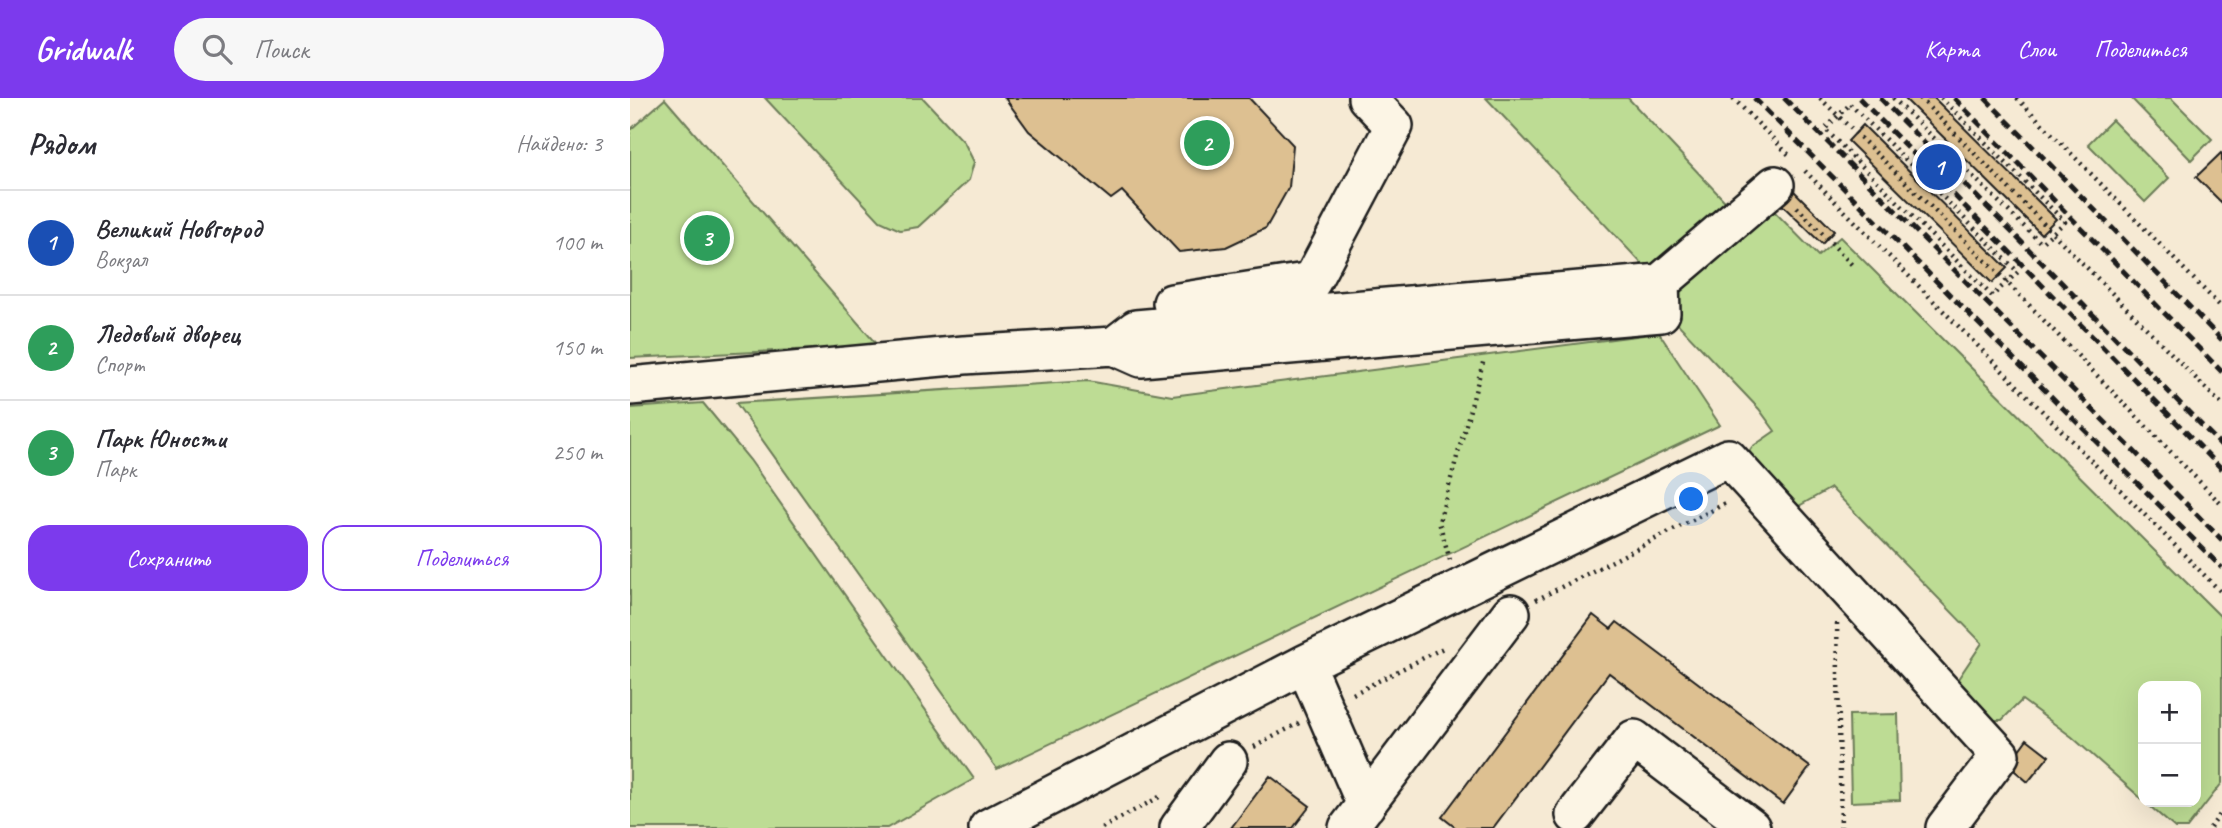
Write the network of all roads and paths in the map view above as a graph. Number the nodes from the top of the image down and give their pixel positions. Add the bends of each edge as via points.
1 (1367, 98) edge
2 (1733, 98) edge
3 (1820, 98) edge
4 (1893, 98) edge
5 (1920, 98) edge
6 (1941, 98) edge
7 (2017, 98) edge
8 (1838, 116) junction
9 (1782, 192) joint
10 (2054, 232) junction
11 (1854, 267) dead end
12 (1660, 283) junction
13 (2006, 283) junction
14 (1160, 305) dead end
15 (2222, 308) edge
16 (1492, 328) junction
17 (1114, 346) junction
18 (630, 386) edge
19 (2222, 405) edge
20 (1729, 501) dead end
21 (2222, 505) edge
22 (1836, 576) junction
23 (1458, 587) junction
24 (2222, 593) edge
25 (1511, 613) joint
26 (1453, 643) dead end
27 (1305, 664) junction
28 (1324, 709) junction
29 (1228, 761) joint
30 (1170, 791) dead end
31 (2222, 812) edge
32 (1575, 815) dead end
33 (1357, 816) edge
34 (988, 828) edge
35 (1102, 828) edge
36 (1180, 828) edge
37 (1751, 828) edge
38 (1841, 828) edge
39 (1945, 828) edge
40 (2210, 828) edge

1 - 14 street via 1394,126 1312,281
2 - 24 path
3 - 8 path
4 - 10 path via 2041,243
5 - 10 path
6 - 10 path via 2065,222
7 - 15 path
8 - 13 path
8 - 13 path via 1850,104 2018,272
8 - 13 path via 1825,129 1992,296
9 - 11 path
9 - 12 street
10 - 19 path
12 - 16 street via 1661,313
12 - 17 street via 1136,329
13 - 21 path
16 - 17 street via 1141,358
16 - 23 path via 1439,522
17 - 18 street
20 - 25 path
22 - 23 street via 1728,458
22 - 38 path
22 - 39 street via 2000,755
23 - 27 street
25 - 33 street
26 - 28 path
27 - 28 street
27 - 34 street
28 - 29 path
28 - 33 street
29 - 36 street
30 - 35 path
31 - 40 path
32 - 37 street via 1634,739

